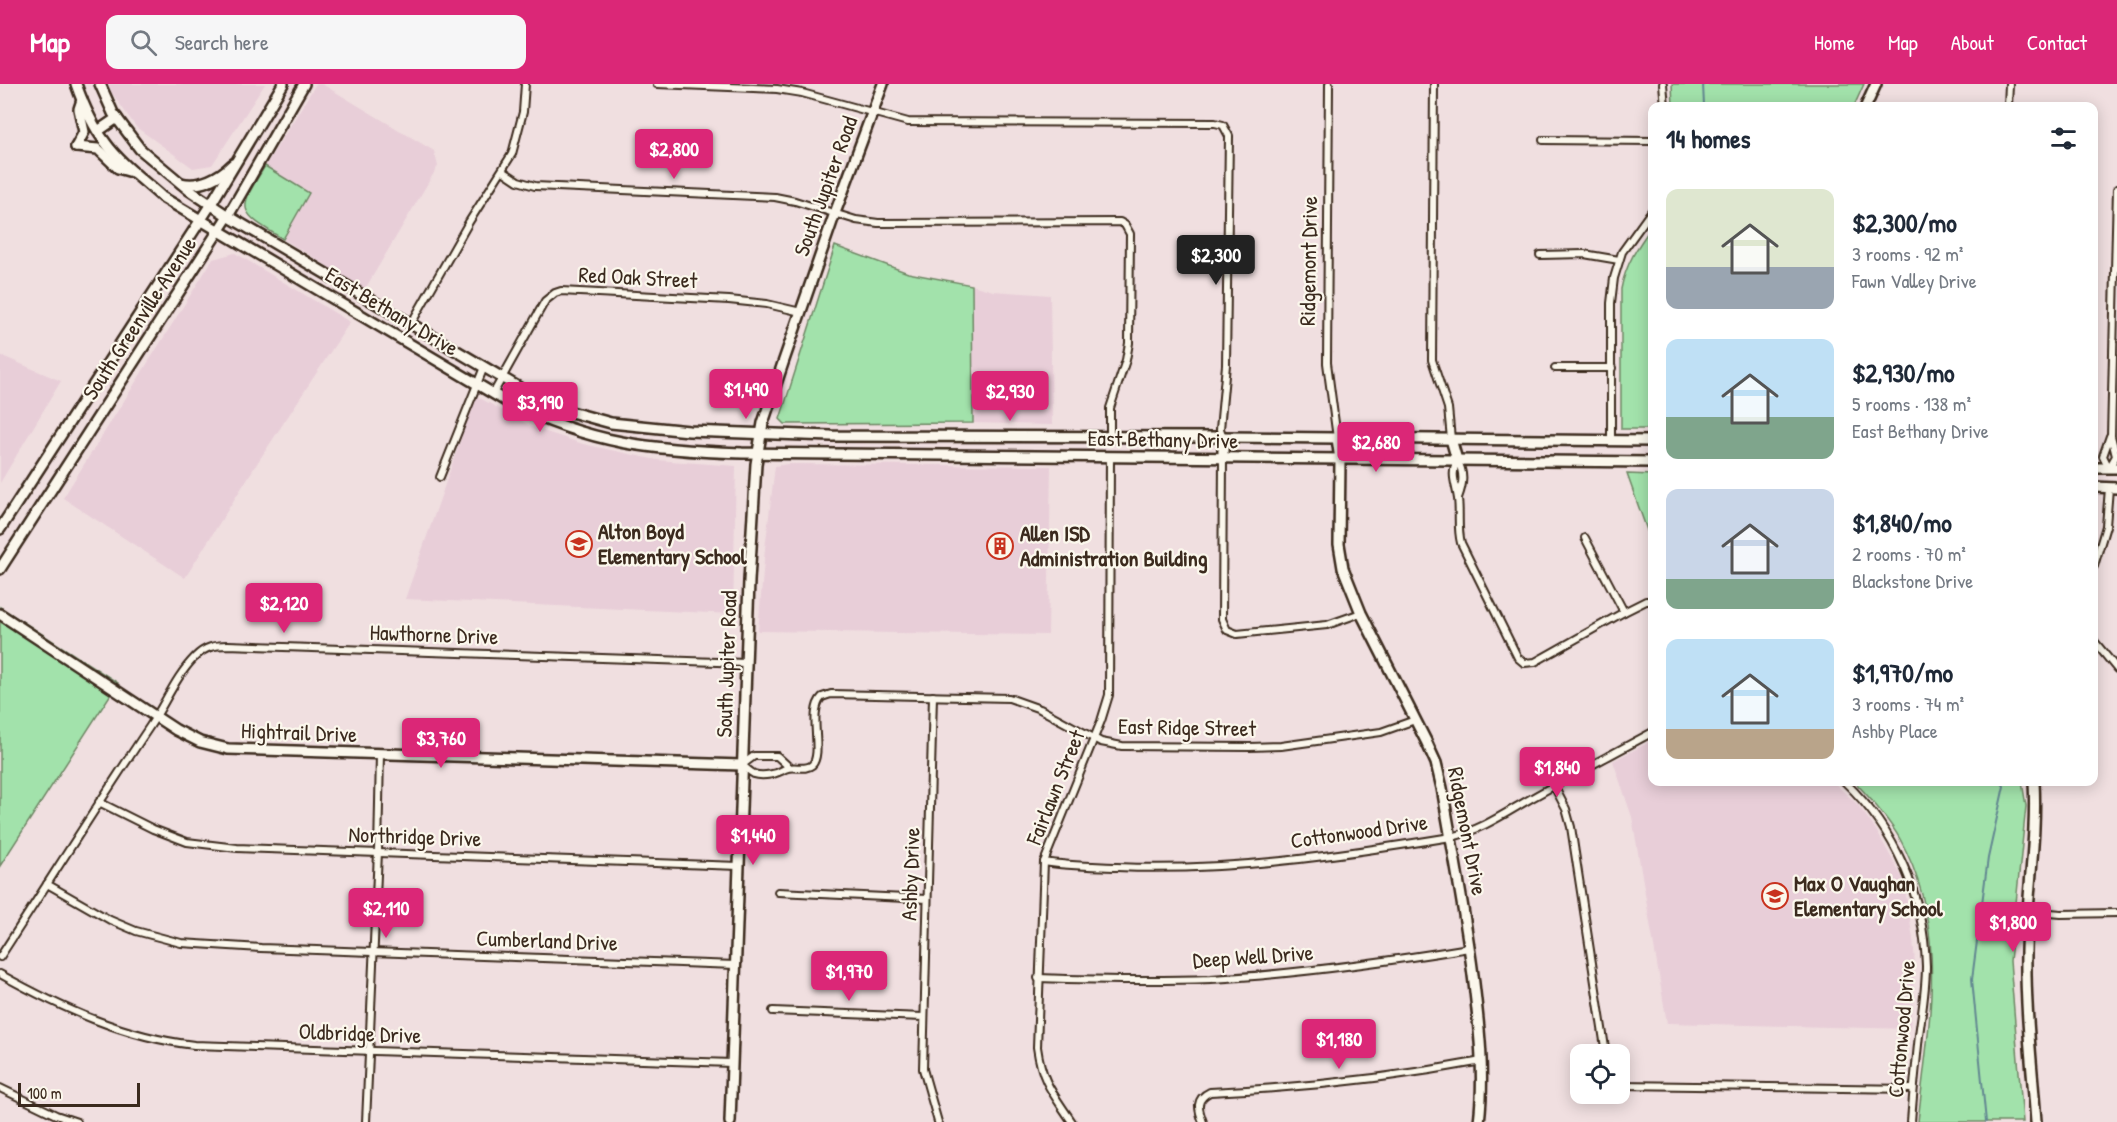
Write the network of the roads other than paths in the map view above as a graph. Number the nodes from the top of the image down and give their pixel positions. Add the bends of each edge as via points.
1 (76, 84) edge
2 (100, 84) edge
3 (283, 84) edge
4 (304, 84) edge
5 (525, 84) edge
6 (657, 84) edge
7 (883, 84) edge
8 (1329, 84) edge
9 (1434, 84) edge
10 (1664, 84) edge
11 (1876, 84) edge
12 (2009, 84) edge
13 (82, 99) junction
14 (1665, 102) edge
15 (1868, 102) edge
16 (2008, 102) edge
17 (873, 112) junction
18 (117, 118) junction
19 (98, 131) junction
20 (1543, 140) dead end
21 (1648, 141) edge
22 (241, 156) junction
23 (503, 171) junction
24 (133, 172) junction
25 (179, 183) junction
26 (2117, 189) edge
27 (211, 204) junction
28 (835, 213) junction
29 (228, 216) junction
30 (1648, 216) edge
31 (201, 219) junction
32 (218, 230) junction
33 (1540, 255) dead end
34 (1619, 260) junction
35 (320, 271) junction
36 (311, 286) junction
37 (801, 312) junction
38 (411, 324) junction
39 (401, 340) junction
40 (484, 367) junction
41 (1555, 368) dead end
42 (1612, 368) junction
43 (501, 377) junction
44 (477, 383) junction
45 (493, 394) junction
46 (571, 412) junction
47 (75, 414) junction
48 (93, 425) junction
49 (564, 428) junction
50 (761, 434) junction
51 (940, 435) junction
52 (2111, 436) junction
53 (1110, 437) junction
54 (1223, 437) junction
55 (1337, 438) junction
56 (1451, 439) junction
57 (1611, 441) junction
58 (1648, 441) edge
59 (758, 453) junction
60 (940, 456) junction
61 (1110, 458) junction
62 (1223, 459) junction
63 (1340, 460) junction
64 (1457, 460) junction
65 (1648, 462) edge
66 (2113, 468) edge
67 (440, 477) dead end
68 (2098, 487) edge
69 (2113, 488) edge
70 (0, 529) edge
71 (1586, 538) dead end
72 (2098, 553) edge
73 (0, 569) edge
74 (1648, 601) edge
75 (1624, 612) junction
76 (1361, 613) junction
77 (0, 614) edge
78 (2098, 646) edge
79 (746, 663) junction
80 (2117, 669) edge
81 (933, 696) junction
82 (822, 697) joint
83 (157, 716) junction
84 (1415, 720) junction
85 (1648, 735) edge
86 (1094, 738) junction
87 (380, 754) junction
88 (742, 765) junction
89 (789, 767) junction
90 (1554, 786) junction
91 (1849, 786) edge
92 (2034, 786) edge
93 (99, 802) junction
94 (1451, 837) junction
95 (378, 852) junction
96 (1044, 862) junction
97 (739, 866) junction
98 (48, 884) junction
99 (778, 892) dead end
100 (927, 899) junction
101 (2029, 911) junction
102 (2117, 913) edge
103 (1469, 948) junction
104 (374, 951) junction
105 (0, 957) edge
106 (736, 965) junction
107 (0, 974) edge
108 (1038, 978) junction
109 (773, 1011) dead end
110 (923, 1017) junction
111 (1604, 1044) edge
112 (370, 1051) junction
113 (1482, 1061) junction
114 (732, 1063) junction
115 (1630, 1084) edge
116 (0, 1089) edge
117 (1914, 1089) junction
118 (77, 1122) edge
119 (366, 1122) edge
120 (730, 1122) edge
121 (938, 1122) edge
122 (1072, 1122) edge
123 (1203, 1122) edge
124 (1479, 1122) edge
125 (1911, 1122) edge
126 (2036, 1122) edge

1 - 13 main road, East Bethany Drive
2 - 18 main road, East Bethany Drive
3 - 22 main road, South Greenville Avenue
4 - 29 main road, South Greenville Avenue
5 - 23 street via 517,140
6 - 17 street via 777,89
7 - 17 main road, South Jupiter Road
8 - 55 street, Ridgemont Drive via 1326,363
9 - 56 street via 1432,360 1448,408
10 - 14 street
11 - 15 main road
12 - 16 street
13 - 19 main road, East Bethany Drive
13 - 24 main road via 79,109 84,132 76,147 98,149 118,168
17 - 28 main road, South Jupiter Road
17 - 54 street via 925,123 1215,123 1226,128 1228,277
18 - 19 main road
18 - 25 main road, East Bethany Drive via 140,149
19 - 24 main road, East Bethany Drive
20 - 21 street
22 - 25 main road via 227,170 205,182
22 - 27 main road, South Greenville Avenue
23 - 28 street via 536,186 756,195
23 - 38 street
24 - 31 main road, East Bethany Drive via 162,197
25 - 27 main road, East Bethany Drive
26 - 52 street
27 - 29 main road, East Bethany Drive
27 - 31 main road, South Greenville Avenue
28 - 37 main road, South Jupiter Road
28 - 53 street via 878,223 1115,221 1125,225 1131,240 1129,343 1110,408
29 - 32 main road, South Greenville Avenue
29 - 35 main road, East Bethany Drive
30 - 34 street
31 - 32 main road, East Bethany Drive
31 - 47 main road, South Greenville Avenue
32 - 36 main road, East Bethany Drive
32 - 48 main road, South Greenville Avenue
33 - 34 street via 1584,254
34 - 42 street via 1611,303
35 - 36 main road
35 - 38 main road, East Bethany Drive
36 - 39 main road, East Bethany Drive
37 - 43 street, Red Oak Street via 739,301 561,291 545,302
37 - 50 main road, South Jupiter Road
38 - 39 main road
38 - 40 main road, East Bethany Drive
39 - 44 main road, East Bethany Drive
40 - 43 main road, East Bethany Drive
40 - 44 street
41 - 42 street
42 - 57 street
43 - 45 street, Red Oak Street
43 - 46 main road, East Bethany Drive
44 - 45 main road, East Bethany Drive
44 - 67 street
45 - 49 main road, East Bethany Drive
46 - 49 main road
46 - 50 main road, East Bethany Drive via 629,426
47 - 48 main road
47 - 70 main road, South Greenville Avenue
48 - 73 main road, South Greenville Avenue
49 - 59 main road, East Bethany Drive via 604,440 663,449
50 - 51 main road, East Bethany Drive
50 - 59 main road, South Jupiter Road
51 - 53 main road, East Bethany Drive
51 - 60 main road
52 - 66 street via 2116,456
52 - 66 street via 2103,456
53 - 54 main road, East Bethany Drive
53 - 61 main road
54 - 55 main road, East Bethany Drive
54 - 62 main road
55 - 56 main road, East Bethany Drive
55 - 63 main road, Ridgemont Drive
56 - 57 main road, East Bethany Drive
56 - 64 main road
57 - 58 main road, East Bethany Drive
59 - 60 main road, East Bethany Drive
59 - 79 main road, South Jupiter Road
60 - 61 main road, East Bethany Drive
61 - 62 main road, East Bethany Drive
61 - 86 street, Fairlawn Street via 1108,695
62 - 63 main road, East Bethany Drive
62 - 76 street via 1222,619 1227,630 1237,634 1308,627 1340,622
63 - 64 main road, East Bethany Drive
63 - 76 main road, Ridgemont Drive via 1340,554
64 - 65 main road, East Bethany Drive
64 - 75 street via 1462,468 1458,498 1461,543 1516,655 1524,663 1535,662
66 - 69 main road
68 - 69 main road
69 - 72 street
71 - 75 street
74 - 75 street
76 - 84 main road, Ridgemont Drive
77 - 83 main road, Hightrail Drive
78 - 80 street
79 - 83 street, Hawthorne Drive via 219,645 209,646 187,666
79 - 88 main road, South Jupiter Road
81 - 82 street, East Ridge Street
81 - 86 street, East Ridge Street via 1023,702
81 - 100 street, Ashby Drive
82 - 89 street, Hightrail Drive via 816,706 815,760 808,767
83 - 87 main road, Hightrail Drive via 187,736 228,749
83 - 93 street, Hawthorne Drive
84 - 86 street, East Ridge Street via 1380,732 1267,747 1122,746
84 - 94 main road, Ridgemont Drive via 1436,763
85 - 90 street, Cottonwood Drive
86 - 96 street, Fairlawn Street
87 - 88 main road, Hightrail Drive
87 - 95 street
88 - 89 street, Hightrail Drive via 754,774 777,774
88 - 89 street, Hightrail Drive via 754,756 777,756
88 - 97 main road, South Jupiter Road
90 - 94 street, Cottonwood Drive via 1489,824
90 - 111 street via 1571,827
91 - 117 street, Cottonwood Drive via 1877,816 1892,840 1916,900 1926,967
92 - 101 main road
93 - 95 street, Northridge Drive via 170,836 200,845
93 - 98 street, Hawthorne Drive
94 - 96 street, Cottonwood Drive via 1336,855 1233,865 1135,868
94 - 103 main road, Ridgemont Drive
95 - 97 street, Northridge Drive
95 - 104 street
96 - 108 street, Fairlawn Street
97 - 106 main road, South Jupiter Road
98 - 104 street, Cumberland Drive via 110,921 181,943
98 - 105 street, Hawthorne Drive
99 - 100 street
100 - 110 street, Ashby Drive
101 - 102 street
101 - 126 main road via 2026,995
103 - 108 street, Deep Well Drive via 1338,967 1211,979
103 - 113 main road, Ridgemont Drive
104 - 106 street, Cumberland Drive
104 - 112 street
106 - 114 main road, South Jupiter Road
107 - 112 street, Oldbridge Drive via 88,1018 148,1038 194,1045
108 - 122 street, Fairlawn Street via 1040,1070
109 - 110 street
110 - 121 street, Ashby Drive via 923,1069
112 - 114 street, Oldbridge Drive
112 - 119 street
113 - 123 street via 1359,1080 1210,1092 1198,1106
113 - 124 main road, Ridgemont Drive
114 - 120 main road, South Jupiter Road
115 - 117 street
116 - 118 street
117 - 125 street, Cottonwood Drive

